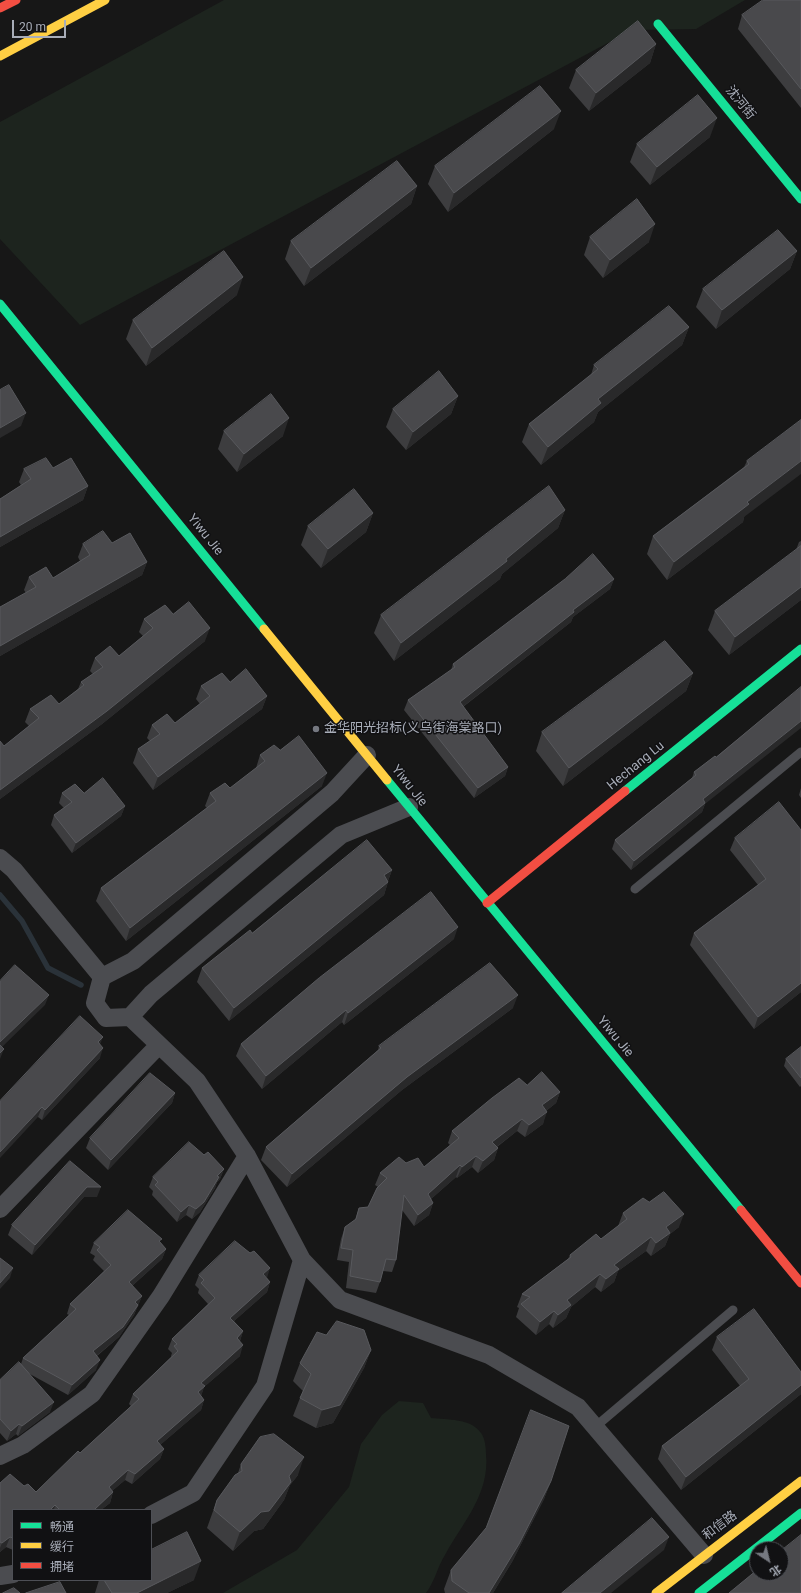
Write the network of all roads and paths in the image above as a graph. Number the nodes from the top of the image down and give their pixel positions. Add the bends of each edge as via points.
1 (16, 0) edge
2 (104, 0) edge
3 (0, 8) edge
4 (658, 24) dead end
5 (0, 56) edge
6 (801, 199) edge
7 (0, 304) edge
8 (6, 322) edge
9 (801, 649) edge
10 (801, 752) edge
11 (367, 755) junction
12 (409, 807) junction
13 (0, 858) edge
14 (634, 889) dead end
15 (487, 903) junction
16 (102, 977) junction
17 (130, 1017) junction
18 (159, 1045) junction
19 (247, 1156) junction
20 (0, 1209) edge
21 (302, 1260) junction
22 (801, 1282) edge
23 (733, 1310) dead end
24 (595, 1426) junction
25 (0, 1456) edge
26 (801, 1481) edge
27 (152, 1515) edge
28 (800, 1516) edge
29 (704, 1554) junction
30 (12, 1574) edge
31 (0, 1576) edge
32 (656, 1593) edge
33 (699, 1593) edge

1 - 3 street
2 - 5 street
4 - 6 street, 沈河街
7 - 8 street, Yiwu Jie
8 - 11 street, Yiwu Jie
9 - 15 street, Hechang Lu
10 - 14 lane
11 - 12 street, Yiwu Jie
11 - 16 street via 332,793 140,956
12 - 15 street, Yiwu Jie
12 - 17 street via 341,835 151,994
13 - 16 street via 14,870
15 - 22 street, Yiwu Jie
16 - 17 street via 95,1003 106,1018
17 - 18 street
18 - 19 street via 197,1081
18 - 20 street
19 - 21 street
19 - 25 street via 161,1296 92,1394 23,1445
21 - 24 street via 340,1300 489,1355 578,1407
21 - 27 street via 265,1386 193,1493
23 - 24 lane
24 - 29 street
26 - 29 street, 和信路
28 - 33 street
29 - 32 street, 和信路
30 - 31 street

